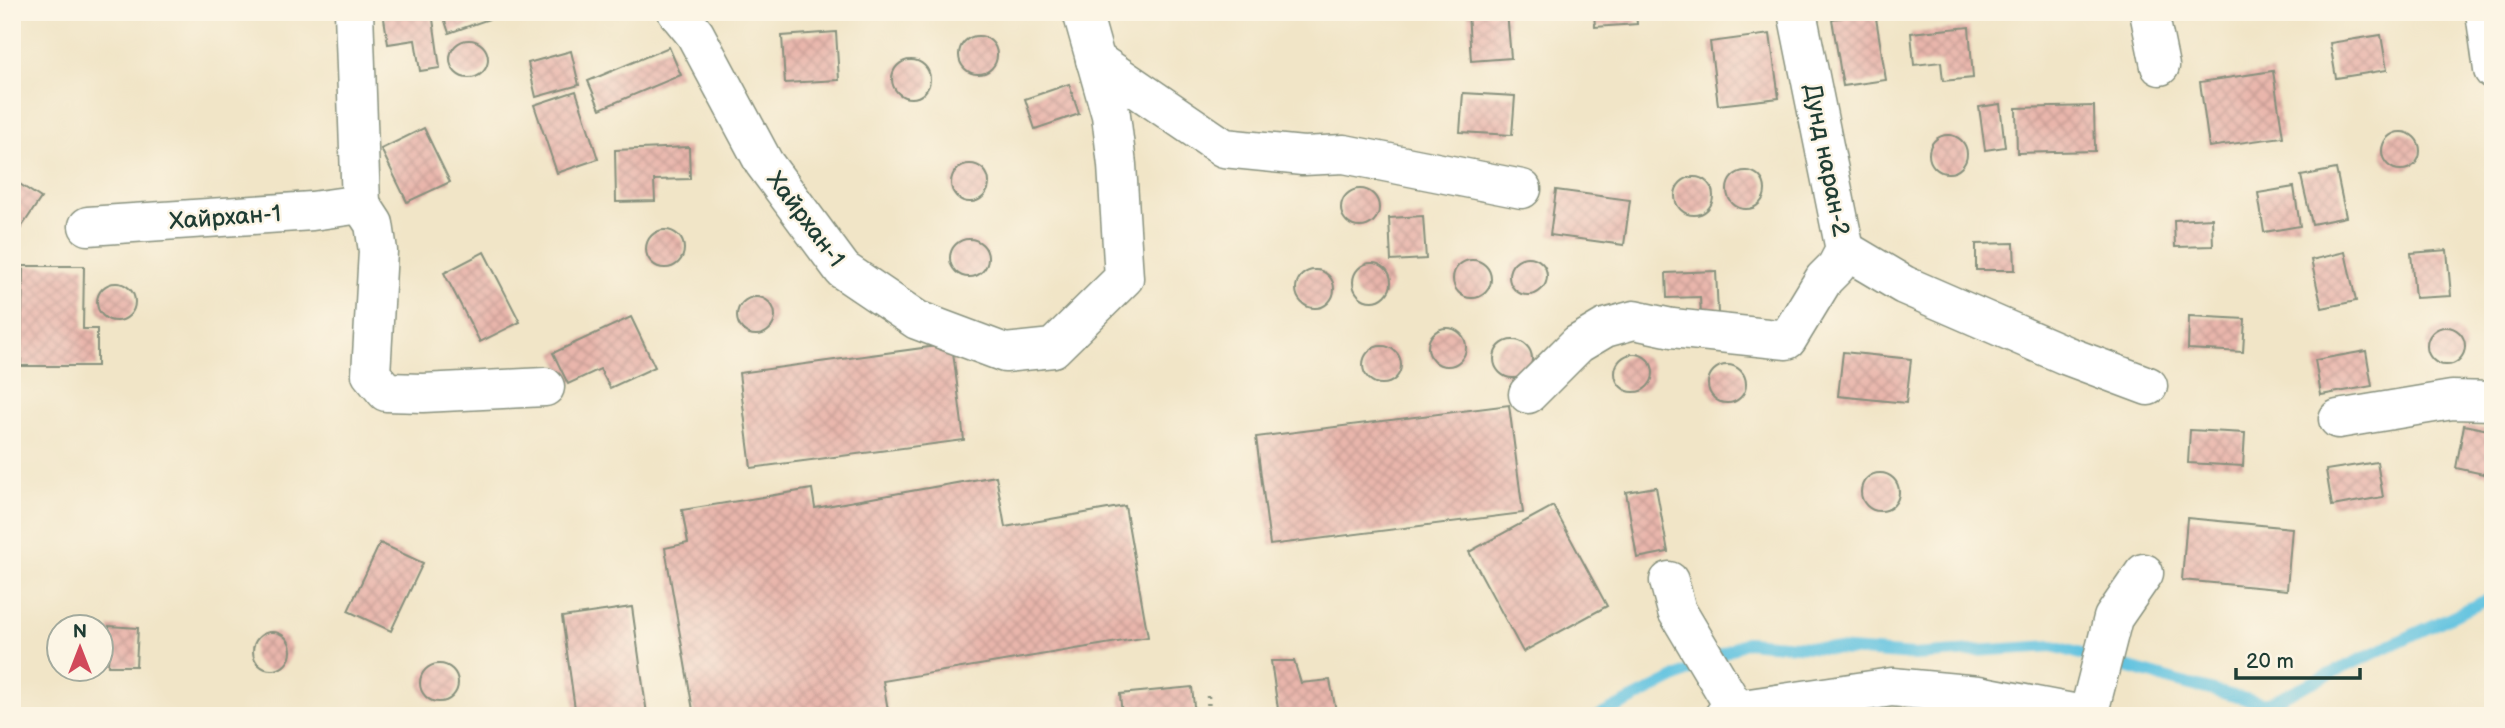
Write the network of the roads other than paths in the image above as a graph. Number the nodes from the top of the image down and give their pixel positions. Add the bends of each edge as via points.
1 (354, 12) edge
2 (677, 12) edge
3 (1082, 12) edge
4 (1797, 12) edge
5 (2149, 12) edge
6 (2485, 12) edge
7 (1095, 60) junction
8 (2160, 66) dead end
9 (2493, 70) edge
10 (1522, 189) dead end
11 (361, 204) junction
12 (88, 226) dead end
13 (1845, 250) junction
14 (2147, 386) dead end
15 (545, 387) dead end
16 (1528, 394) dead end
17 (2493, 401) edge
18 (2337, 419) dead end
19 (2144, 573) dead end
20 (1673, 596) dead end
21 (2089, 710) edge
22 (1730, 713) edge

1 - 11 street
2 - 7 street, Хайрхан-1 via 695,34 764,163 843,270 917,320 1005,353 1054,348 1124,278 1117,165
3 - 7 street, Хайрхан-1
4 - 13 street, Дунд наран-2
5 - 8 street
6 - 9 street
7 - 10 street via 1224,148 1303,156 1345,154
11 - 12 street, Хайрхан-1
11 - 15 street via 374,224 378,251 371,374 386,392
13 - 14 street via 1904,285
13 - 16 street, Дунд наран-2 via 1787,340 1634,320 1605,328 1578,344
17 - 18 street via 2452,400
19 - 21 street via 2113,618
20 - 22 street
21 - 22 street via 1892,687

